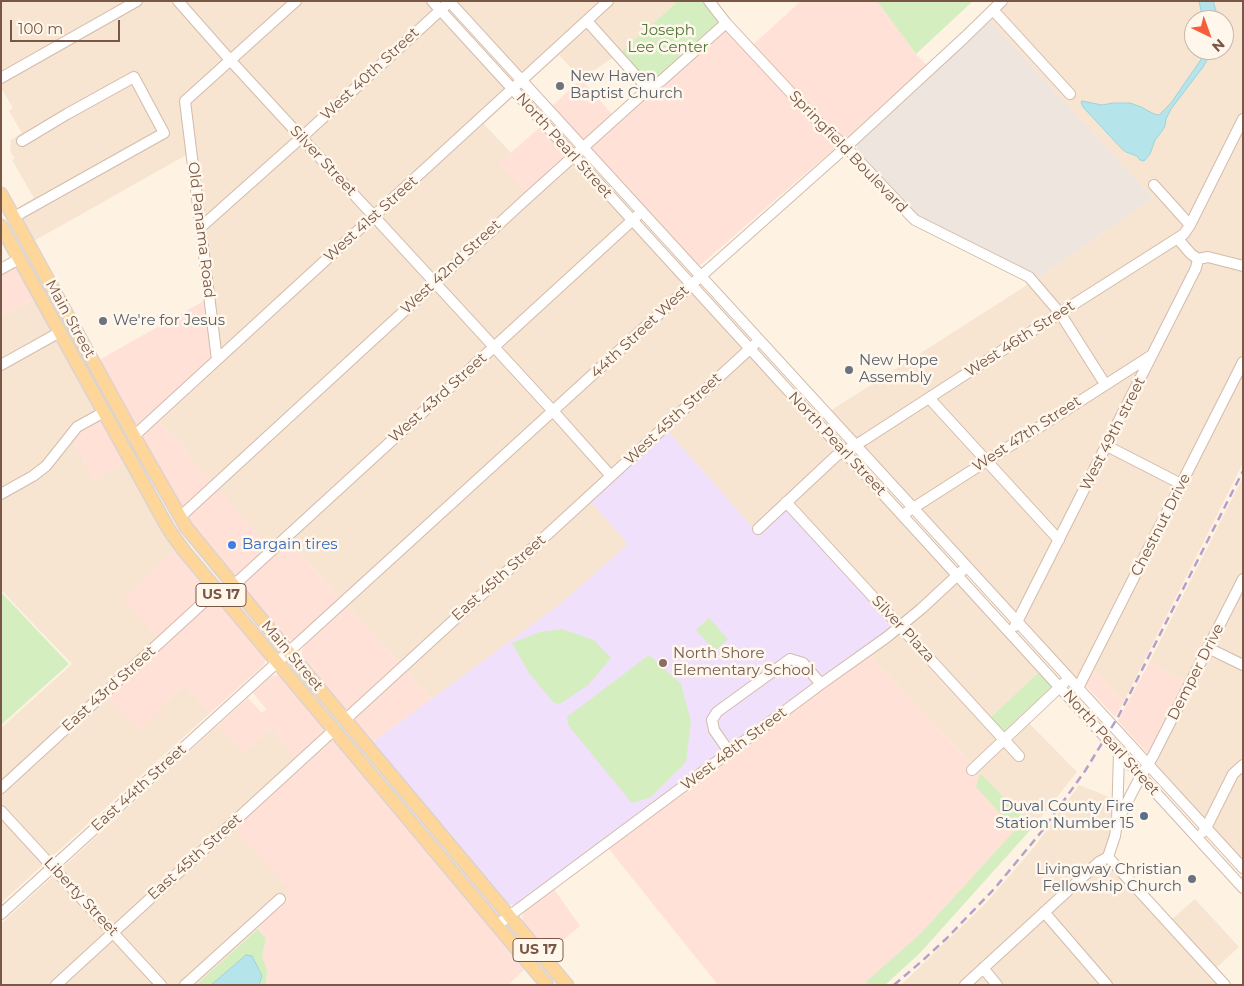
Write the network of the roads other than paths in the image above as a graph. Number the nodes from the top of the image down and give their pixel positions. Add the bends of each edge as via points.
1 (137, 1) edge
2 (178, 1) edge
3 (296, 1) edge
4 (432, 1) edge
5 (450, 1) edge
6 (608, 1) edge
7 (709, 1) edge
8 (1002, 1) edge
9 (440, 10) junction
10 (994, 11) junction
11 (587, 22) junction
12 (726, 23) junction
13 (231, 60) junction
14 (1, 78) edge
15 (522, 81) junction
16 (648, 89) junction
17 (512, 90) junction
18 (1070, 94) dead end
19 (1243, 119) edge
20 (302, 137) junction
21 (22, 141) dead end
22 (846, 147) junction
23 (583, 148) junction
24 (574, 156) junction
25 (1154, 185) dead end
26 (1, 194) edge
27 (642, 212) junction
28 (374, 216) junction
29 (14, 218) junction
30 (632, 220) junction
31 (1190, 225) junction
32 (1, 226) edge
33 (201, 227) junction
34 (1178, 239) junction
35 (19, 259) junction
36 (1198, 259) junction
37 (1243, 266) edge
38 (1, 269) edge
39 (701, 276) junction
40 (435, 283) junction
41 (691, 285) junction
42 (1060, 313) junction
43 (60, 332) junction
44 (759, 340) junction
45 (494, 347) junction
46 (750, 349) junction
47 (70, 351) junction
48 (1153, 354) junction
49 (217, 360) junction
50 (1243, 362) edge
51 (1, 365) edge
52 (1105, 384) junction
53 (929, 398) junction
54 (553, 411) junction
55 (104, 412) junction
56 (134, 436) junction
57 (855, 445) junction
58 (1107, 446) junction
59 (844, 452) junction
60 (986, 461) junction
61 (611, 476) junction
62 (1181, 484) junction
63 (1, 494) edge
64 (587, 498) joint
65 (786, 502) junction
66 (913, 508) junction
67 (902, 515) junction
68 (180, 517) junction
69 (758, 529) dead end
70 (1060, 540) junction
71 (967, 567) junction
72 (958, 575) junction
73 (1243, 579) edge
74 (234, 585) junction
75 (217, 590) junction
76 (1018, 623) junction
77 (901, 626) junction
78 (1011, 634) junction
79 (1208, 648) junction
80 (289, 652) junction
81 (277, 662) junction
82 (1243, 665) edge
83 (1069, 678) junction
84 (821, 684) junction
85 (1060, 687) junction
86 (1078, 688) junction
87 (346, 719) junction
88 (334, 730) junction
89 (1005, 740) junction
90 (1119, 752) junction
91 (730, 753) junction
92 (1019, 756) dead end
93 (1148, 765) junction
94 (1243, 765) edge
95 (972, 770) dead end
96 (1141, 776) junction
97 (1, 788) edge
98 (1, 810) edge
99 (1117, 823) junction
100 (1206, 828) junction
101 (1197, 838) junction
102 (1108, 857) junction
103 (53, 867) junction
104 (1243, 868) edge
105 (1243, 888) edge
106 (280, 898) dead end
107 (1044, 912) junction
108 (1, 914) edge
109 (509, 916) junction
110 (497, 925) junction
111 (113, 931) junction
112 (983, 968) junction
113 (967, 984) edge
114 (56, 985) edge
115 (161, 985) edge
116 (185, 985) edge
117 (547, 985) edge
118 (567, 985) edge
119 (997, 985) edge
120 (1107, 985) edge
121 (1225, 985) edge

1 - 14 street
2 - 13 street, Silver Street
3 - 13 street
4 - 9 street, North Pearl Street
5 - 9 street, West 40th Street
5 - 15 street, North Pearl Street
6 - 11 street, West 41st Street
7 - 12 street, Springfield Boulevard
8 - 10 street, 44th Street West
9 - 17 street, North Pearl Street
9 - 20 street, West 40th Street
10 - 18 street
10 - 22 street, 44th Street West
11 - 15 street, West 41st Street
11 - 16 street
12 - 16 street, West 42nd Street
12 - 22 street, Springfield Boulevard via 820,124
13 - 20 street, Silver Street
13 - 33 street, Old Panama Road via 186,101
15 - 17 street, West 41st Street
15 - 23 street, North Pearl Street
16 - 23 street, West 42nd Street
17 - 24 street, North Pearl Street
17 - 28 street, West 41st Street
19 - 31 street, West 46th Street
20 - 28 street, Silver Street
20 - 33 street, West 40th Street
21 - 29 street via 134,77 164,133
22 - 39 street, 44th Street West
22 - 42 street, Springfield Boulevard via 915,220 1029,277
23 - 24 street, West 42nd Street
23 - 27 street, North Pearl Street
24 - 30 street, North Pearl Street
24 - 40 street, West 42nd Street
25 - 31 street
26 - 29 main road, Main Street / US 17
27 - 30 street, West 43rd Street
27 - 39 street, North Pearl Street
28 - 40 street, Silver Street
28 - 49 street, West 41st Street
29 - 56 main road, Main Street / US 17
30 - 41 street, North Pearl Street
30 - 45 street, West 43rd Street
31 - 34 street, West 46th Street
32 - 35 main road, Main Street / US 17
33 - 49 street, Old Panama Road
34 - 36 street
34 - 42 street, West 46th Street
35 - 38 street
35 - 43 main road, Main Street / US 17
36 - 37 street via 1208,257
36 - 48 street, West 49th street
39 - 41 street, 44th Street West
39 - 44 street, North Pearl Street
40 - 45 street, Silver Street
40 - 68 street, West 42nd Street
41 - 46 street, North Pearl Street
41 - 54 street, 44th Street West
42 - 52 street, Springfield Boulevard
42 - 53 street, West 46th Street
43 - 47 main road, Main Street / US 17
43 - 51 street
44 - 46 street, West 45th Street
44 - 57 street, North Pearl Street
45 - 54 street, Silver Street
45 - 74 street, West 43rd Street
46 - 59 street, North Pearl Street
46 - 61 street, West 45th Street
47 - 55 main road, Main Street / US 17
47 - 56 main road via 96,383 124,430
48 - 52 street, West 47th Street
48 - 58 street, West 49th street
49 - 56 street, West 41st Street
50 - 62 street, Chestnut Drive
52 - 60 street, West 47th Street
53 - 57 street, West 46th Street
53 - 60 street
54 - 61 street, Silver Street
54 - 80 street, 44th Street West
55 - 63 street via 77,427 46,466
55 - 75 main road, Main Street / US 17 via 168,528
56 - 68 main road, Main Street / US 17
57 - 59 street, West 46th Street
57 - 66 street, North Pearl Street
58 - 62 street
58 - 70 street, West 49th street
59 - 65 street, West 46th Street
59 - 67 street, North Pearl Street
60 - 66 street, West 47th Street
60 - 70 street
61 - 64 street, West 45th Street
62 - 86 street, Chestnut Drive
64 - 87 street, East 45th Street
65 - 69 street, West 46th Street
65 - 77 street, Silver Plaza
66 - 67 street, West 47th Street
66 - 71 street, North Pearl Street
67 - 72 street, North Pearl Street
68 - 74 main road, Main Street / US 17
70 - 76 street, West 49th street
71 - 72 street, West 48th Street
71 - 76 street, North Pearl Street
72 - 77 street, West 48th Street
72 - 78 street, North Pearl Street
73 - 79 street, Demper Drive
74 - 80 main road, Main Street / US 17
75 - 81 main road, Main Street / US 17
75 - 97 street, East 43rd Street
76 - 78 street, West 49th street
76 - 83 street, North Pearl Street
77 - 84 street, West 48th Street
77 - 89 street, Silver Plaza
78 - 85 street, North Pearl Street
79 - 82 street
79 - 93 street, Demper Drive
80 - 81 street, 44th Street West
80 - 87 main road, Main Street / US 17
81 - 88 main road, Main Street / US 17
81 - 103 street, East 44th Street
83 - 85 street
83 - 86 street, North Pearl Street
84 - 91 street, West 48th Street
84 - 91 street via 803,663 790,659 717,712 712,720 714,730
85 - 89 street
85 - 90 street, North Pearl Street
86 - 93 street, North Pearl Street
87 - 109 main road, Main Street / US 17
88 - 110 main road, Main Street / US 17
88 - 111 street, East 45th Street
89 - 92 street, Silver Plaza
89 - 95 street
90 - 96 street, North Pearl Street
90 - 99 street
91 - 109 street, West 48th Street
93 - 96 street, Demper Drive
93 - 100 street, North Pearl Street
94 - 100 street via 1233,774
96 - 99 street, Demper Drive
96 - 101 street, North Pearl Street
98 - 103 street, Liberty Street
99 - 102 street
100 - 101 street
100 - 104 street, North Pearl Street
101 - 105 street, North Pearl Street
102 - 107 street
102 - 121 street
103 - 108 street, East 44th Street
103 - 111 street, Liberty Street
106 - 116 street
107 - 112 street
107 - 120 street
109 - 110 street, West 48th Street
109 - 118 main road, Main Street / US 17
110 - 117 main road, Main Street / US 17
111 - 114 street, East 45th Street
111 - 115 street, Liberty Street
112 - 113 street
112 - 119 street

